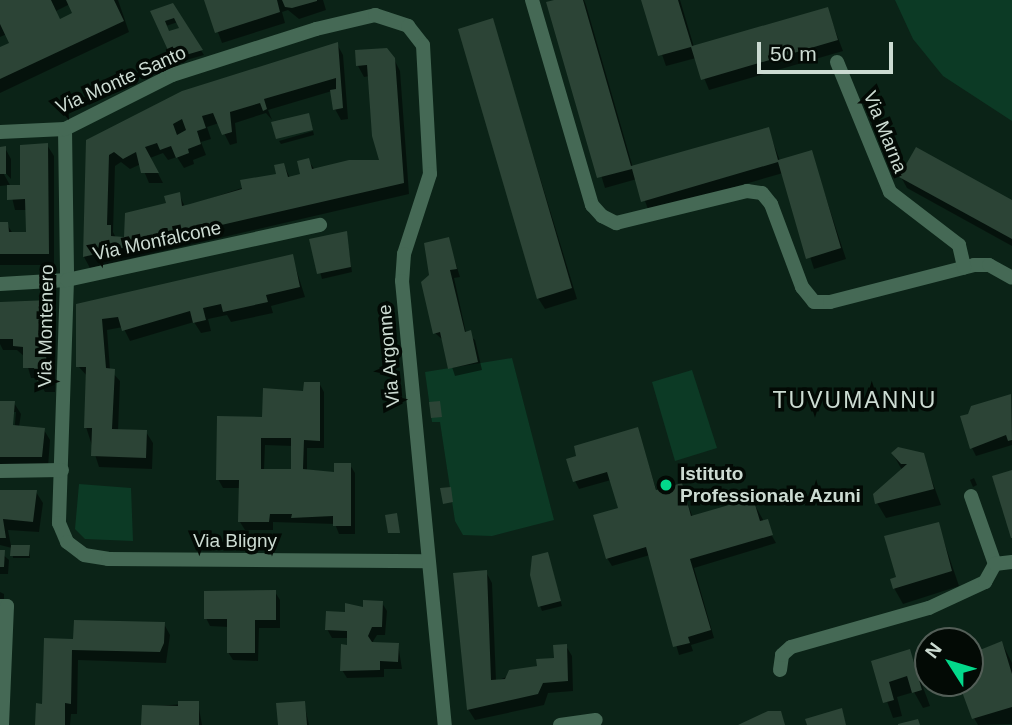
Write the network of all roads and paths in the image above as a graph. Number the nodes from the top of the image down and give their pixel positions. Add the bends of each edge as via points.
1 (532, 0) edge
2 (375, 15) joint
3 (837, 62) dead end
4 (65, 129) junction
5 (0, 132) edge
6 (320, 225) dead end
7 (964, 268) junction
8 (1012, 278) edge
9 (67, 280) junction
10 (0, 285) edge
11 (62, 470) junction
12 (0, 471) edge
13 (971, 496) dead end
14 (59, 523) joint
15 (428, 561) junction
16 (1012, 562) edge
17 (995, 564) junction
18 (0, 606) edge
19 (2, 669) edge
20 (780, 670) dead end
21 (596, 720) dead end
22 (2, 725) edge
23 (444, 725) edge
24 (560, 725) edge

1 - 7 street via 592,205 602,216 616,223 747,191 762,193 771,204 802,287 814,302 830,302
2 - 4 street, Via Monte Santo via 172,75
2 - 15 street, Via Argonne via 408,26 423,45 430,174 404,254 402,281
3 - 7 street, Via Marna via 890,192 959,245
4 - 5 street, Via Monte Santo
4 - 9 street, Via Montenero
6 - 9 street, Via Monfalcone
7 - 8 street via 989,265
9 - 10 street, Via Monfalcone
9 - 11 street, Via Montenero
11 - 12 street
11 - 14 street, Via Montenero
13 - 17 street
14 - 15 street, Via Bligny via 67,542 84,555 108,559
15 - 23 street, Via Argonne
16 - 17 street
17 - 20 street via 985,582 929,608 791,647 782,655
18 - 19 street via 7,606
19 - 22 street
21 - 24 street

